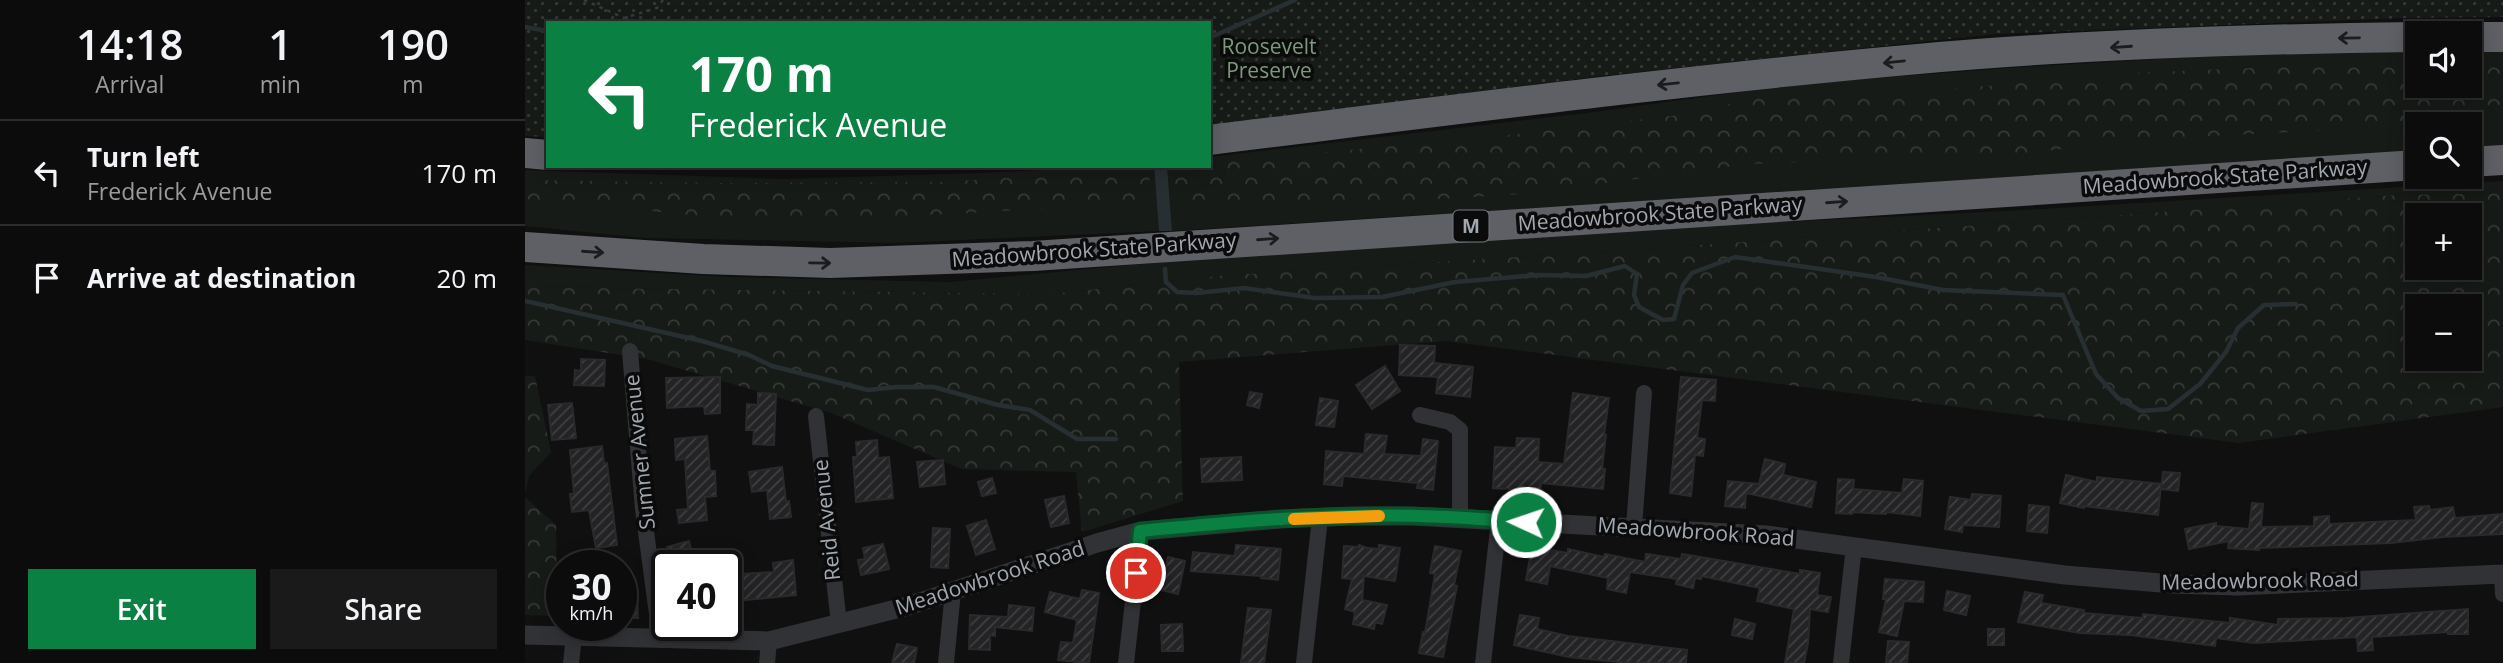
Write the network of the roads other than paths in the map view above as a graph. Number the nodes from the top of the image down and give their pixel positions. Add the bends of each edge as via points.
1 (2405, 37) edge
2 (2482, 37) edge
3 (2503, 37) edge
4 (1211, 140) edge
5 (525, 153) edge
6 (546, 155) edge
7 (2503, 160) edge
8 (2482, 161) edge
9 (2405, 166) edge
10 (525, 247) edge
11 (630, 351) dead end
12 (1644, 393) dead end
13 (1420, 415) dead end
14 (816, 416) dead end
15 (1320, 518) junction
16 (1460, 518) junction
17 (1499, 520) junction
18 (1634, 527) junction
19 (1140, 531) junction
20 (1854, 546) junction
21 (651, 569) edge
22 (2503, 574) edge
23 (953, 591) junction
24 (2503, 594) edge
25 (839, 624) junction
26 (525, 635) edge
27 (546, 635) edge
28 (742, 640) edge
29 (573, 641) edge
30 (769, 641) junction
31 (571, 663) edge
32 (767, 663) edge
33 (946, 663) edge
34 (1126, 663) edge
35 (1304, 663) edge
36 (1483, 663) edge
37 (1841, 663) edge

1 -> 4 highway via 2192,42 1920,59 1651,86
2 - 3 highway
5 - 6 highway
7 - 8 highway
10 -> 9 highway, Meadowbrook State Parkway / M via 754,261 953,260
11 - 21 street, Sumner Avenue
12 - 18 street
13 - 16 street via 1450,422 1460,430
14 - 25 street, Reid Avenue
15 - 16 street, Meadowbrook Road
15 - 19 street, Meadowbrook Road
15 - 35 street
16 - 17 street, Meadowbrook Road
17 - 18 street, Meadowbrook Road
17 - 36 street
18 - 20 street, Meadowbrook Road
19 - 23 street, Meadowbrook Road
19 - 34 street
20 - 22 street, Meadowbrook Road via 2065,575 2173,584 2237,586
20 - 37 street
22 - 24 street
23 - 25 street, Meadowbrook Road
23 - 33 street
25 - 30 street, Meadowbrook Road
26 - 27 street, Meadowbrook Road
28 - 30 street, Meadowbrook Road
29 - 31 street
30 - 32 street

